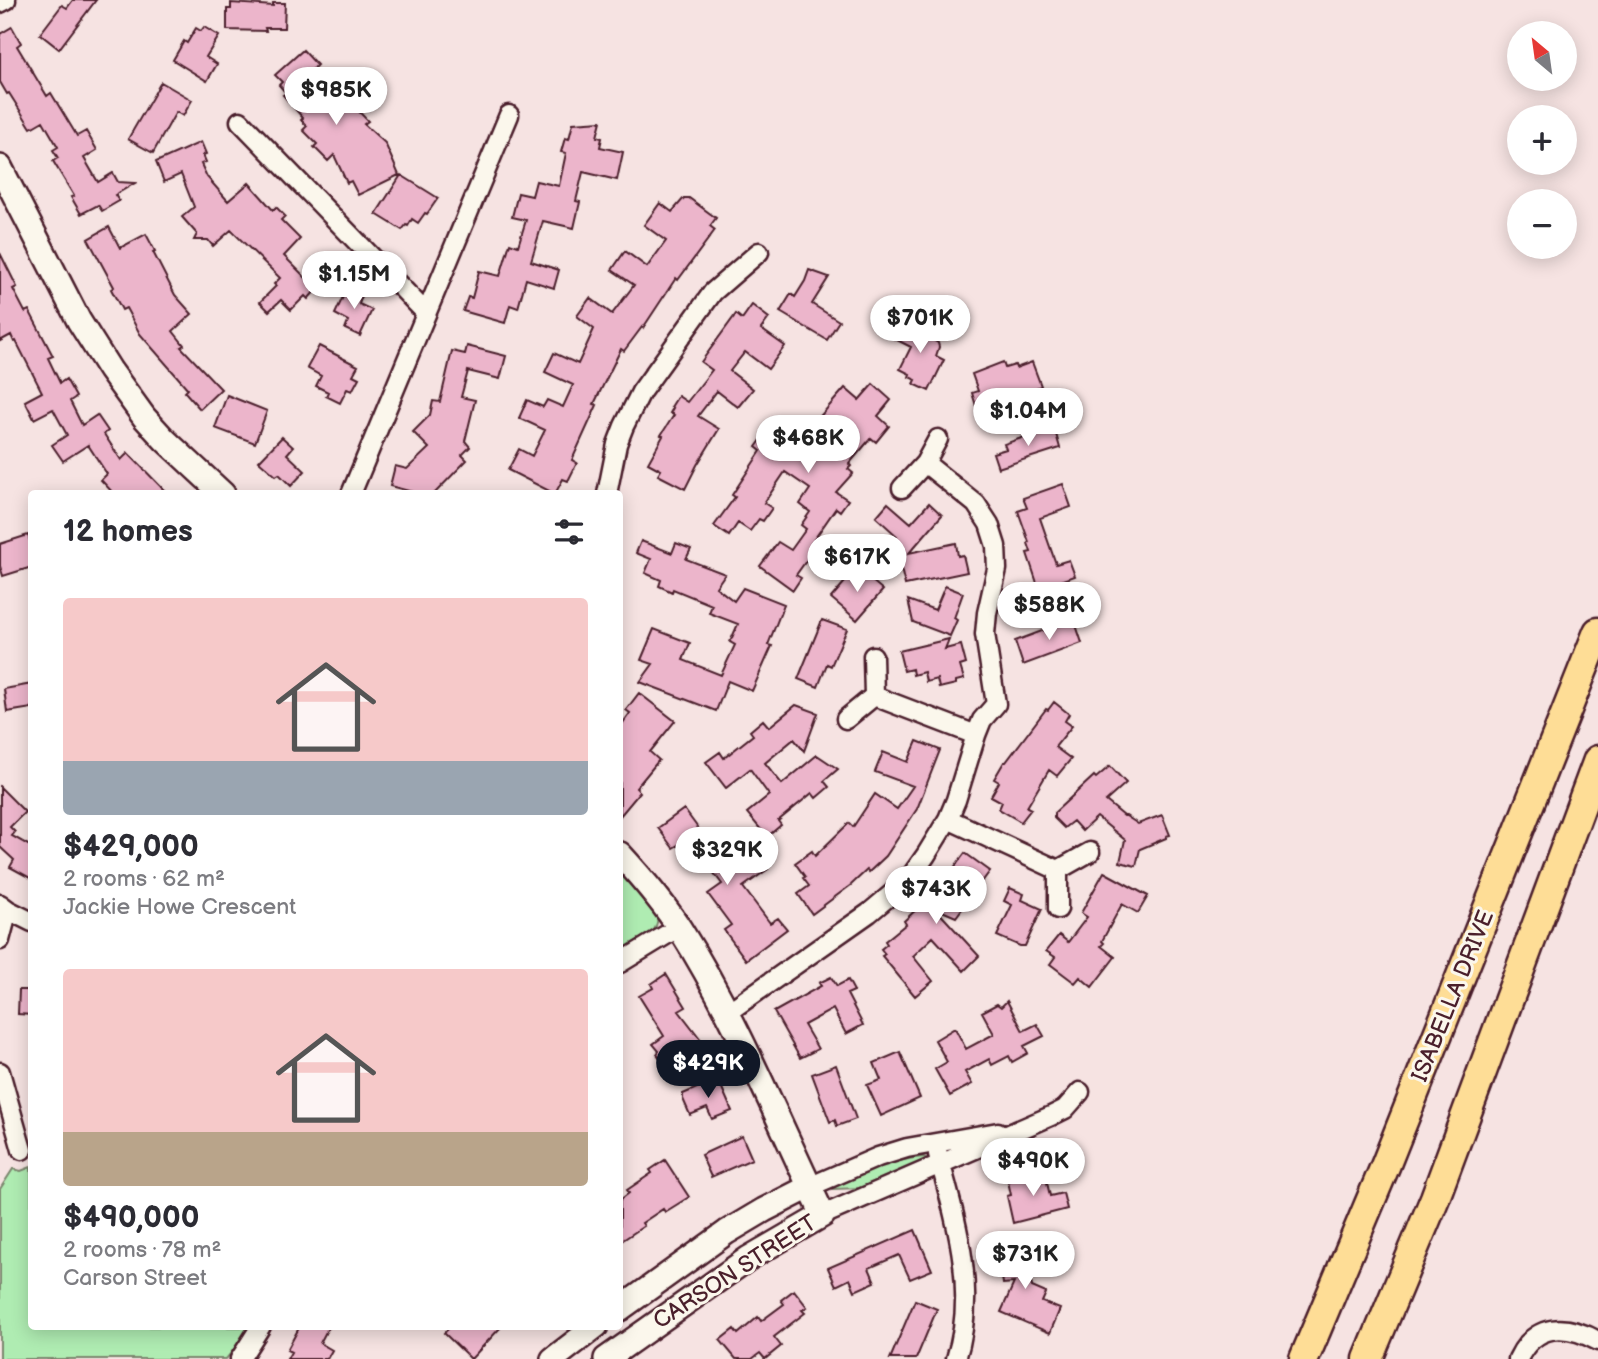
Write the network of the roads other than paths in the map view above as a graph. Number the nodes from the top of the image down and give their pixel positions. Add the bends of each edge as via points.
1 (6, 0) edge
2 (0, 4) edge
3 (509, 115) dead end
4 (240, 121) dead end
5 (0, 167) edge
6 (759, 252) dead end
7 (426, 313) junction
8 (938, 439) dead end
9 (925, 463) junction
10 (902, 488) dead end
11 (219, 490) edge
12 (353, 490) edge
13 (608, 490) edge
14 (1598, 632) edge
15 (873, 656) dead end
16 (874, 696) junction
17 (846, 719) dead end
18 (976, 734) junction
19 (1598, 760) edge
20 (948, 819) junction
21 (1090, 852) dead end
22 (623, 857) edge
23 (1058, 870) junction
24 (4, 907) edge
25 (1058, 909) dead end
26 (28, 920) edge
27 (679, 927) junction
28 (0, 940) edge
29 (623, 961) edge
30 (729, 1012) junction
31 (0, 1072) edge
32 (1080, 1091) dead end
33 (1022, 1128) junction
34 (935, 1144) junction
35 (22, 1150) dead end
36 (940, 1163) junction
37 (809, 1187) junction
38 (823, 1215) junction
39 (623, 1307) edge
40 (258, 1330) edge
41 (591, 1330) edge
42 (1598, 1341) edge
43 (240, 1359) edge
44 (553, 1359) edge
45 (606, 1359) edge
46 (956, 1359) edge
47 (1304, 1359) edge
48 (1368, 1359) edge
49 (1518, 1359) edge

1 - 2 street
3 - 7 street
4 - 7 street
5 - 11 street via 79,321 116,378 165,440
6 - 13 street via 713,292 641,392 617,444
7 - 12 street
8 - 9 street
9 - 10 street
9 - 18 street via 976,504 996,546 997,569 985,634 996,704
14 - 47 main road, ISABELLA DRIVE
15 - 16 street
16 - 17 street
16 - 18 street
18 - 20 street
19 - 48 main road via 1435,1198
20 - 23 street
20 - 30 street via 900,887
21 - 23 street
22 - 27 street
23 - 25 street
24 - 26 street
24 - 28 street
27 - 29 street
27 - 30 street
30 - 37 street
31 - 35 street
32 - 33 street, CARSON STREET via 1065,1108
33 - 34 street, CARSON STREET
33 - 36 street, CARSON STREET
34 - 36 street
34 - 37 street, CARSON STREET via 878,1157
36 - 38 street, CARSON STREET
36 - 46 street via 966,1289 965,1325
37 - 38 street
37 - 39 street, CARSON STREET via 735,1227
38 - 45 street, CARSON STREET via 749,1258
40 - 43 street
41 - 44 street
42 - 49 street via 1560,1328 1529,1341

